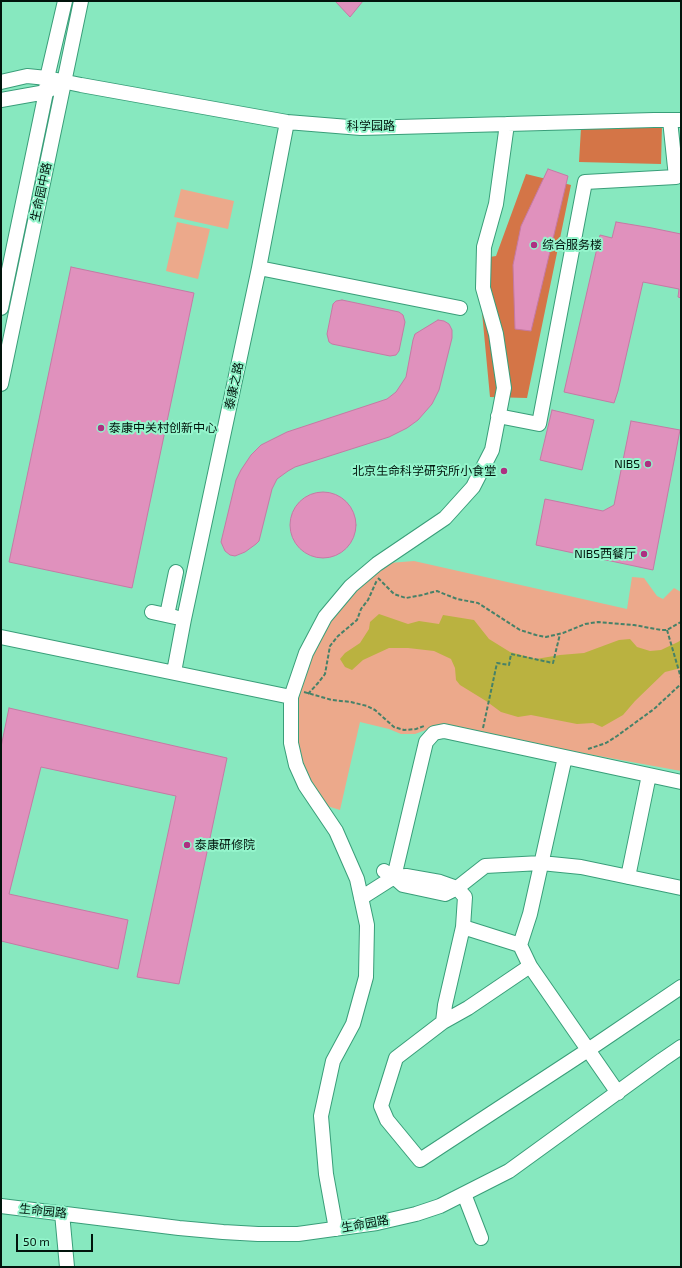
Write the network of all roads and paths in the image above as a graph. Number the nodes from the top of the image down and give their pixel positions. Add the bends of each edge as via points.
1 (65, 1) edge
2 (81, 1) edge
3 (47, 78) junction
4 (1, 82) edge
5 (64, 82) junction
6 (46, 92) junction
7 (1, 100) edge
8 (676, 120) edge
9 (287, 122) junction
10 (507, 124) junction
11 (678, 177) edge
12 (259, 268) junction
13 (1, 308) edge
14 (460, 308) dead end
15 (1, 384) edge
16 (498, 416) junction
17 (176, 572) dead end
18 (374, 574) junction
19 (152, 612) dead end
20 (167, 615) junction
21 (184, 619) junction
22 (681, 622) edge
23 (667, 630) junction
24 (560, 634) junction
25 (1, 637) edge
26 (174, 672) junction
27 (681, 677) edge
28 (681, 684) edge
29 (292, 692) junction
30 (308, 694) junction
31 (429, 724) dead end
32 (486, 730) dead end
33 (583, 748) dead end
34 (565, 757) junction
35 (649, 775) junction
36 (681, 782) edge
37 (541, 863) junction
38 (389, 874) junction
39 (628, 877) junction
40 (456, 888) junction
41 (681, 888) edge
42 (362, 898) junction
43 (463, 927) junction
44 (520, 945) junction
45 (530, 966) junction
46 (681, 986) edge
47 (443, 1022) junction
48 (681, 1047) edge
49 (588, 1050) junction
50 (618, 1093) junction
51 (464, 1194) junction
52 (1, 1206) edge
53 (62, 1213) junction
54 (336, 1229) junction
55 (481, 1238) dead end
56 (67, 1267) edge

1 - 3 street, 生命园中路
2 - 5 street, 生命园中路
3 - 4 street, 科学园路 via 27,76
3 - 5 street, 科学园路
3 - 6 street, 生命园中路
5 - 6 street
5 - 9 street, 科学园路
5 - 15 street, 生命园中路
6 - 7 street
6 - 13 street, 生命园中路
8 - 10 street, 科学园路
8 - 11 street
9 - 10 street, 科学园路 via 361,128
9 - 12 street, 泰康之路
10 - 16 street via 496,204 484,247 483,288 496,334 504,388
11 - 16 street via 585,182 539,424
12 - 14 street
12 - 21 street, 泰康之路
16 - 18 street via 492,450 472,486 445,518 377,564
17 - 20 street
18 - 24 path via 394,594 406,598 437,591 457,599 478,603 520,630 536,636
18 - 29 street via 350,586 325,617 306,653
18 - 30 path via 368,600 361,609 358,620 330,646 325,674
19 - 20 street
20 - 21 street
21 - 26 street, 泰康之路
22 - 23 path
23 - 24 path via 598,622 585,624
23 - 27 path
24 - 32 path via 553,663 512,654 509,665 497,663 483,729
25 - 26 street
26 - 29 street
28 - 33 path via 654,709 606,743 588,749
29 - 30 path
29 - 42 street via 291,743 296,765 305,785 336,831 357,879
30 - 31 path via 367,706 394,727 404,730
34 - 35 street
34 - 37 street
34 - 38 street via 444,731 434,733 426,742
35 - 36 street
35 - 39 street
37 - 39 street via 581,867
37 - 40 street via 486,866
37 - 44 street
38 - 40 street via 403,885 445,894
38 - 42 street
39 - 41 street
40 - 43 street via 465,897
42 - 54 street via 367,925 366,977 354,1024 333,1061 321,1116 326,1174
43 - 44 street
43 - 47 street via 444,1005
44 - 45 street
45 - 47 street
45 - 49 street
46 - 49 street
47 - 49 street via 396,1058 381,1106 387,1120 420,1160
48 - 50 street, 生命园路
49 - 50 street
50 - 51 street, 生命园路 via 509,1172
51 - 54 street, 生命园路 via 416,1214
51 - 55 street
52 - 53 street, 生命园路
53 - 54 street, 生命园路 via 223,1232 298,1234
53 - 56 street

